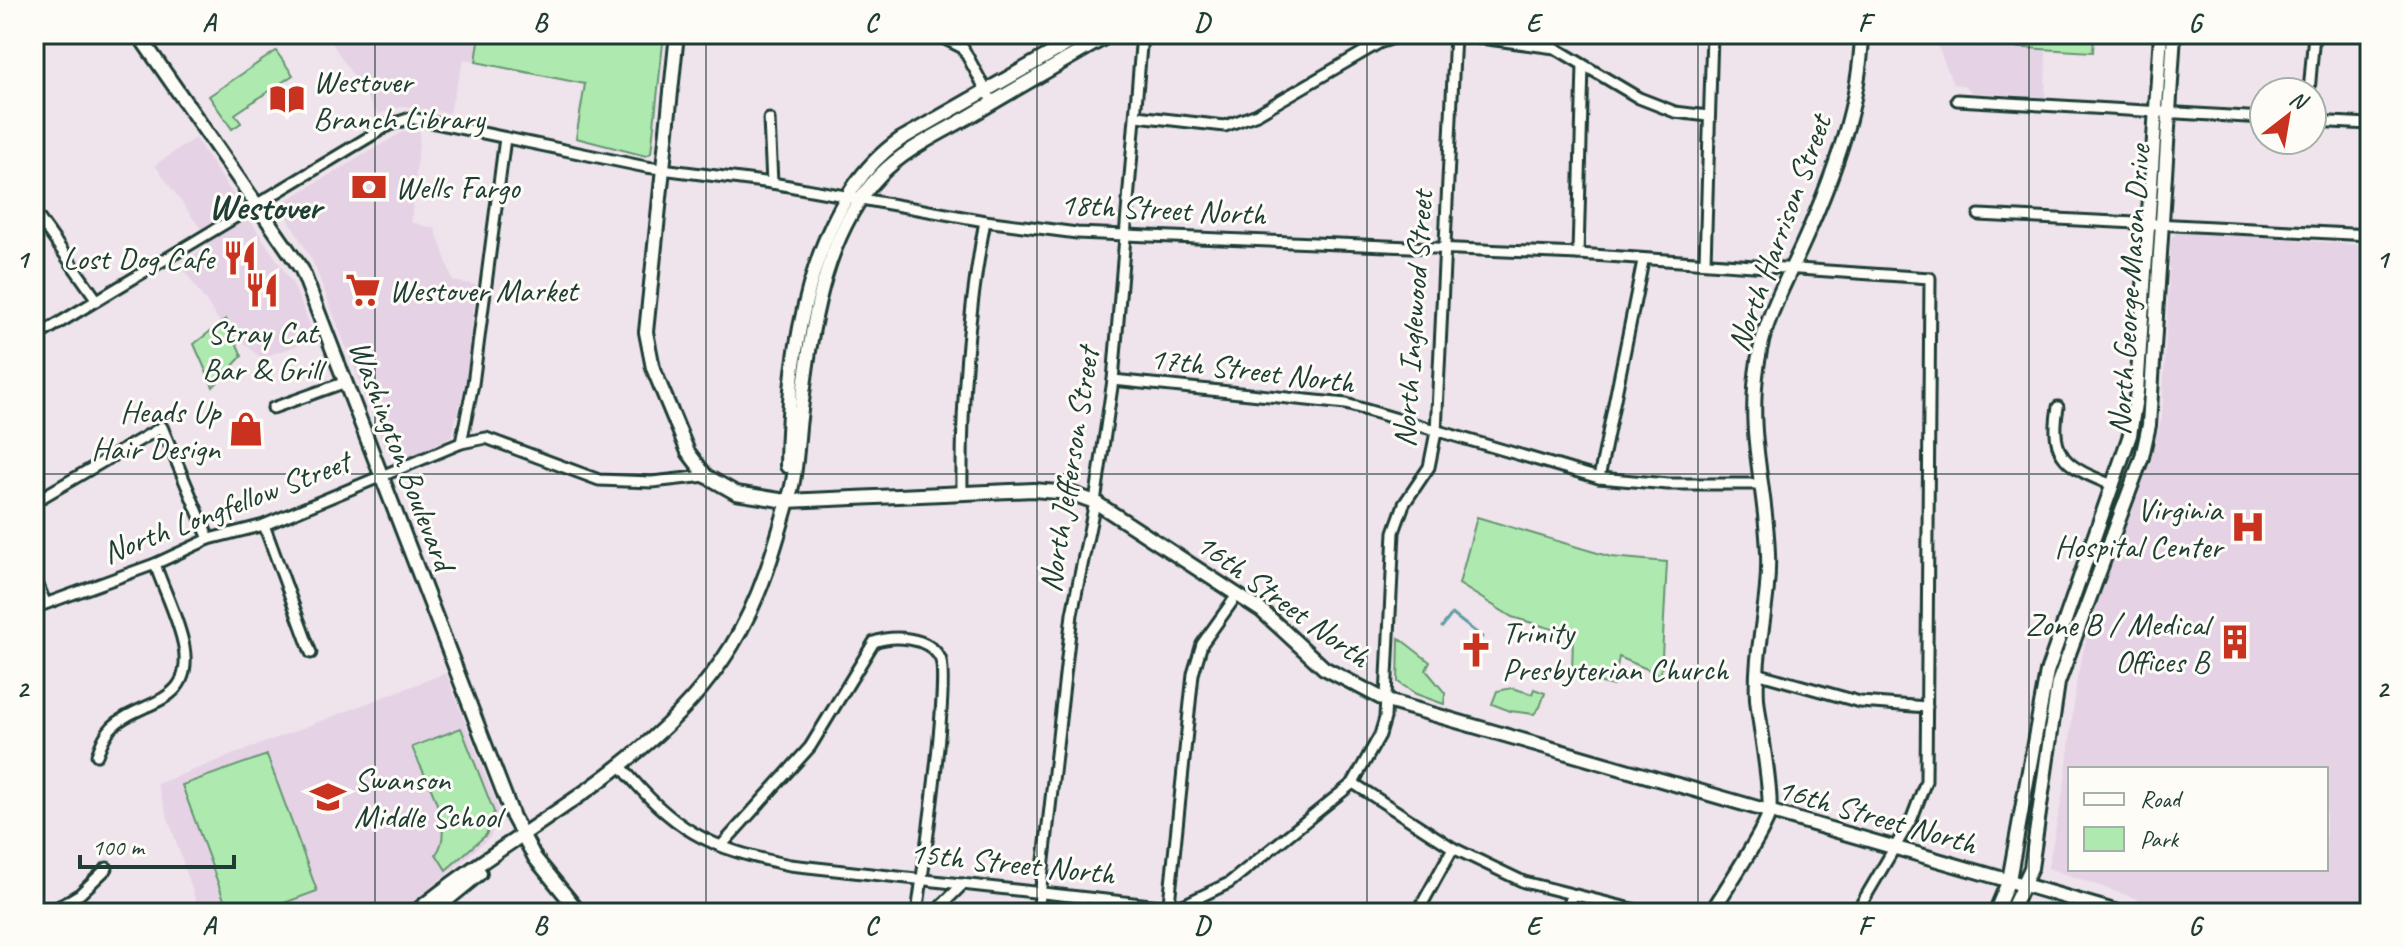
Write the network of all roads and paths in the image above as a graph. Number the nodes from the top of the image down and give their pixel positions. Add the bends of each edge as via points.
1 (138, 34) edge
2 (677, 34) edge
3 (935, 34) edge
4 (1085, 34) edge
5 (1111, 34) edge
6 (1142, 34) edge
7 (1406, 34) edge
8 (1453, 34) edge
9 (1712, 34) edge
10 (1862, 34) edge
11 (2161, 34) edge
12 (2174, 34) edge
13 (2314, 34) edge
14 (1583, 65) junction
15 (2310, 76) edge
16 (990, 97) junction
17 (1957, 100) dead end
18 (2162, 112) junction
19 (1137, 116) junction
20 (1708, 116) junction
21 (2248, 117) edge
22 (769, 119) dead end
23 (2328, 122) edge
24 (2370, 124) edge
25 (505, 138) junction
26 (662, 169) junction
27 (772, 183) junction
28 (854, 199) junction
29 (258, 203) junction
30 (34, 211) edge
31 (1979, 215) dead end
32 (985, 221) junction
33 (2155, 224) junction
34 (1125, 235) junction
35 (2370, 235) edge
36 (1447, 249) junction
37 (1578, 254) junction
38 (1643, 261) junction
39 (1705, 262) junction
40 (1790, 267) junction
41 (97, 300) junction
42 (34, 338) edge
43 (1113, 380) junction
44 (346, 382) junction
45 (2058, 407) dead end
46 (273, 408) dead end
47 (1436, 432) junction
48 (461, 443) junction
49 (382, 475) junction
50 (706, 476) junction
51 (1599, 478) junction
52 (1758, 484) junction
53 (2112, 485) junction
54 (962, 493) junction
55 (786, 501) junction
56 (34, 502) edge
57 (1095, 502) junction
58 (264, 525) junction
59 (209, 539) junction
60 (155, 564) junction
61 (34, 576) edge
62 (1237, 595) junction
63 (45, 602) junction
64 (34, 608) edge
65 (311, 653) dead end
66 (1756, 673) junction
67 (1387, 701) junction
68 (1927, 707) junction
69 (97, 755) dead end
70 (620, 765) junction
71 (1353, 783) junction
72 (1769, 813) junction
73 (523, 838) junction
74 (721, 846) junction
75 (1453, 848) junction
76 (1894, 848) junction
77 (107, 868) dead end
78 (2009, 880) junction
79 (922, 881) junction
80 (963, 884) junction
81 (2026, 884) junction
82 (1041, 892) junction
83 (1573, 895) junction
84 (1169, 910) edge
85 (48, 913) edge
86 (414, 913) edge
87 (431, 913) edge
88 (580, 913) edge
89 (917, 913) edge
90 (934, 913) edge
91 (1038, 913) edge
92 (1417, 913) edge
93 (1563, 913) edge
94 (1648, 913) edge
95 (1711, 913) edge
96 (1856, 913) edge
97 (1995, 913) edge
98 (2010, 913) edge
99 (2121, 913) edge

1 - 29 street, Washington Boulevard
2 - 26 street
3 - 16 street via 963,48
4 - 16 street
5 - 16 street
6 - 19 street, North Jefferson Street
7 - 19 street via 1379,43 1257,114 1225,126
8 - 14 street via 1555,48
8 - 36 street, North Inglewood Street
9 - 20 street
10 - 40 street, North Harrison Street via 1855,99 1820,203
11 - 18 street, North George Mason Drive
12 - 18 street, North George Mason Drive
13 - 15 street
14 - 20 street via 1639,98 1675,112
14 - 37 street
16 - 28 street via 907,152
17 - 18 street
18 - 21 street
18 - 33 street, North George Mason Drive
19 - 34 street, North Jefferson Street
20 - 39 street
22 - 27 street
23 - 24 street
25 - 26 street, 18th Street North
25 - 29 street, 18th Street North via 401,119
25 - 48 street
26 - 27 street, 18th Street North
26 - 50 street via 646,332 665,401 688,452
27 - 28 street, 18th Street North
28 - 32 street, 18th Street North
28 - 55 street via 818,308
29 - 41 street
29 - 44 street, Washington Boulevard via 302,270
30 - 41 street
31 - 33 street
32 - 34 street, 18th Street North
32 - 54 street via 961,410
33 - 35 street
33 - 53 street, North George Mason Drive via 2130,435
33 - 81 street, North George Mason Drive via 2149,425 2142,457 2058,683
34 - 36 street, 18th Street North
34 - 43 street, North Jefferson Street
36 - 37 street, 18th Street North
36 - 47 street, North Inglewood Street
37 - 38 street, 18th Street North
38 - 39 street, 18th Street North
38 - 51 street
39 - 40 street, 18th Street North
40 - 52 street, North Harrison Street via 1758,357 1752,403
40 - 68 street, 18th Street North via 1930,278
41 - 42 street
43 - 47 street, 17th Street North via 1346,404
43 - 57 street, North Jefferson Street
44 - 46 street
44 - 49 street, Washington Boulevard
45 - 53 street via 2059,451 2078,471
47 - 51 street, 17th Street North
47 - 67 street, North Inglewood Street via 1429,467 1404,504 1394,532
48 - 49 street, North Longfellow Street
48 - 50 street via 486,438 599,480
49 - 58 street, North Longfellow Street
49 - 73 street, Washington Boulevard
50 - 55 street, 16th Street North via 743,496
51 - 52 street, 17th Street North
52 - 66 street, North Harrison Street via 1769,599
53 - 78 street, North George Mason Drive via 2050,659
54 - 55 street, 16th Street North
54 - 57 street, 16th Street North via 1050,490
55 - 70 street via 764,580 732,646 676,718
56 - 59 street via 162,427
57 - 62 street, 16th Street North
57 - 82 street, North Jefferson Street via 1072,614
58 - 59 street, North Longfellow Street
58 - 65 street
59 - 60 street, North Longfellow Street
60 - 63 street, North Longfellow Street
60 - 69 street via 184,646 184,670 166,698 110,729
61 - 63 street
62 - 67 street, 16th Street North via 1324,668
62 - 84 street via 1202,644 1193,674
63 - 64 street, North Longfellow Street
66 - 68 street via 1860,702
66 - 72 street, North Harrison Street
67 - 71 street, North Inglewood Street via 1380,735
67 - 72 street, 16th Street North
68 - 76 street via 1926,781
70 - 73 street
70 - 74 street, 15th Street North via 667,817
71 - 75 street
71 - 84 street, 15th Street North via 1229,883
72 - 76 street, 16th Street North
72 - 95 street
73 - 86 street
73 - 87 street
73 - 88 street, Washington Boulevard
74 - 79 street, 15th Street North via 787,864
74 - 79 street via 810,747 874,642 888,636 921,643 942,660
75 - 83 street via 1524,882
75 - 92 street
76 - 78 street, 16th Street North
76 - 96 street
77 - 85 street via 80,894
78 - 81 street, 16th Street North
78 - 97 street, North George Mason Drive
79 - 80 street, 15th Street North
79 - 89 street
80 - 82 street, 15th Street North
80 - 90 street
81 - 98 street, North George Mason Drive
81 - 99 street, 16th Street North
82 - 84 street, 15th Street North
82 - 91 street, North Jefferson Street
83 - 93 street
83 - 94 street

